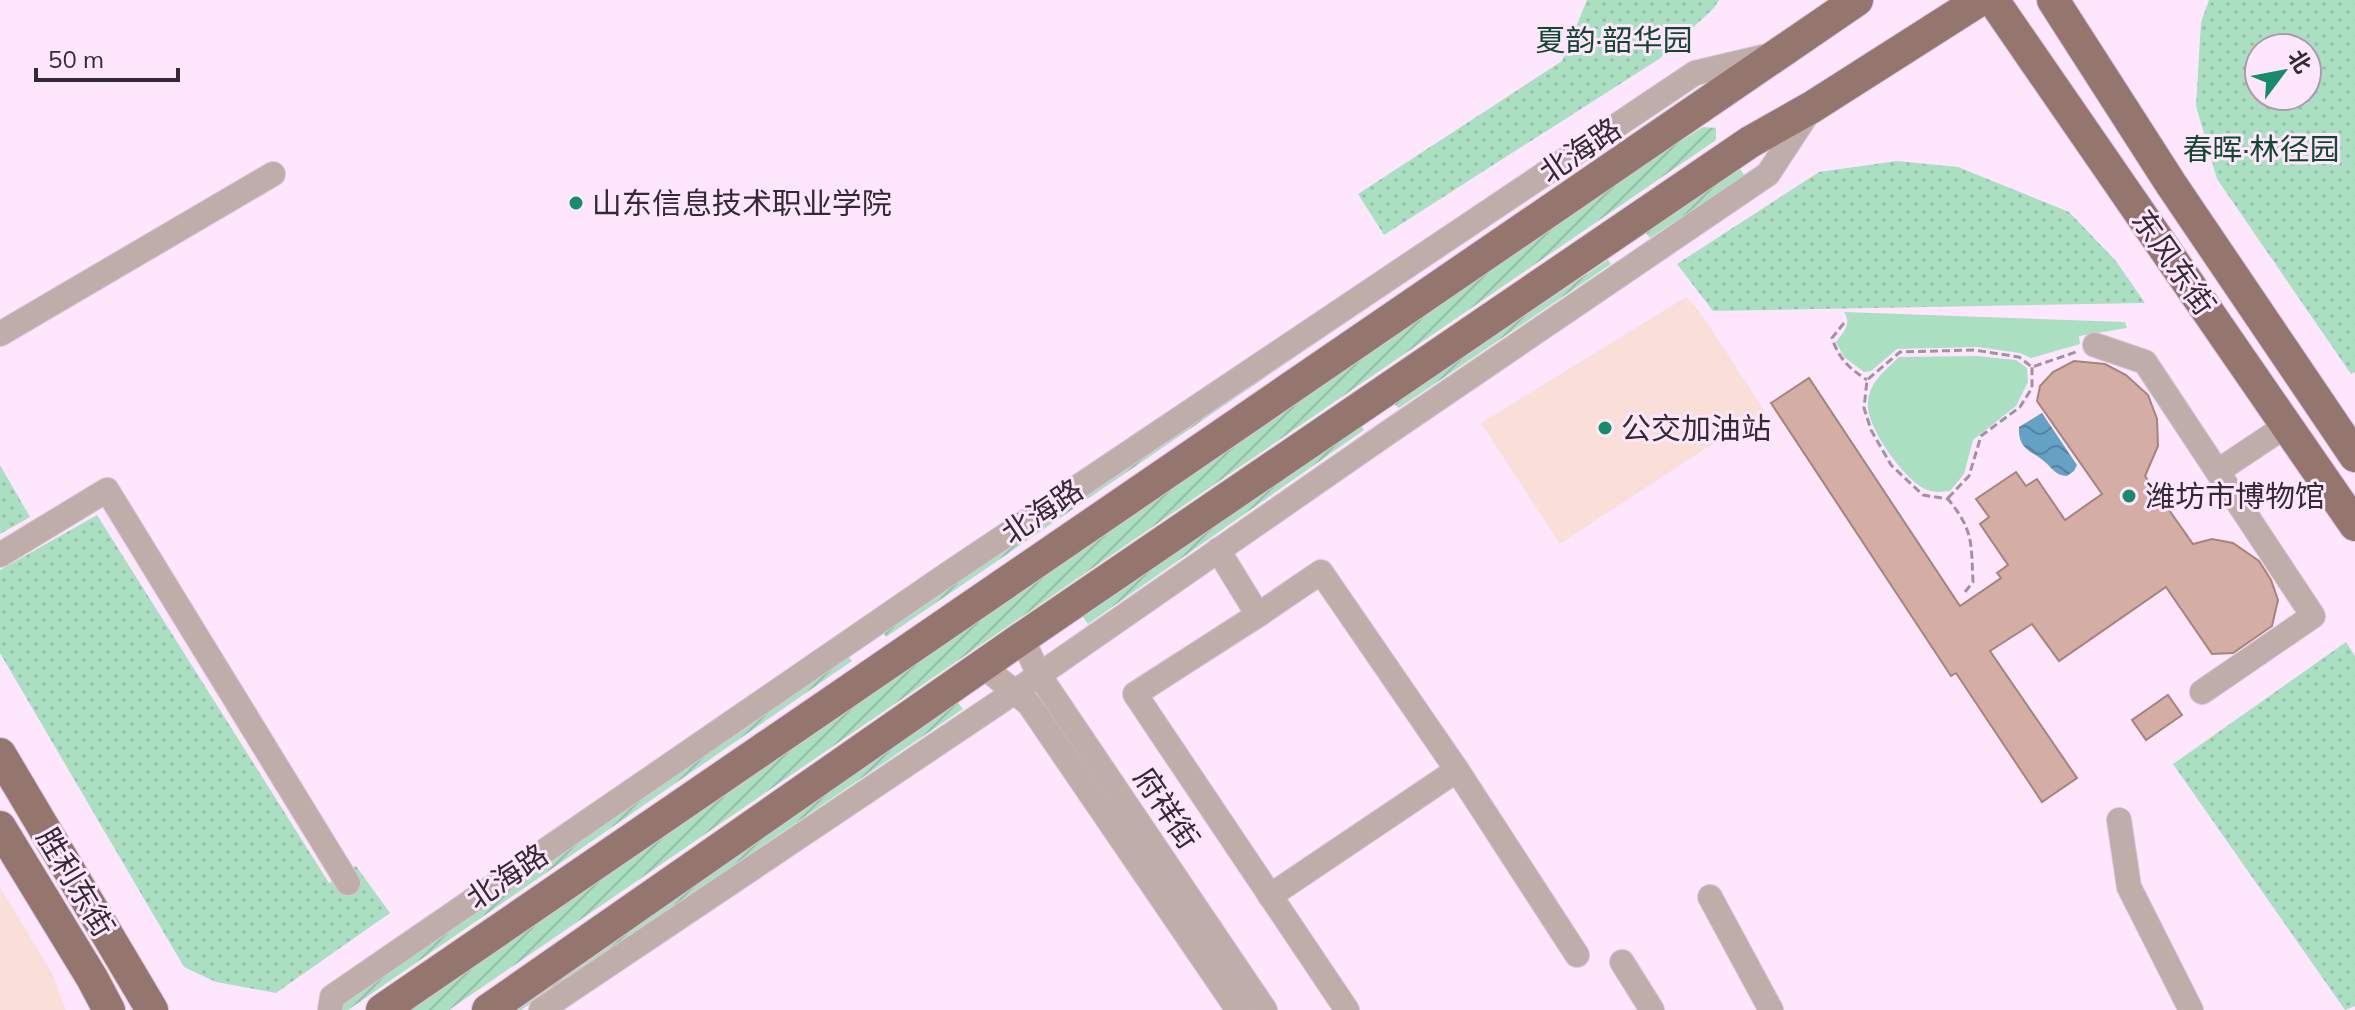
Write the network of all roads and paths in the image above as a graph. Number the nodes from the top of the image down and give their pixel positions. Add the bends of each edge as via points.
1 (1857, 0) edge
2 (1980, 0) edge
3 (1993, 0) edge
4 (2053, 0) edge
5 (1781, 53) junction
6 (1812, 107) junction
7 (1571, 156) junction
8 (273, 174) dead end
9 (1591, 182) junction
10 (1614, 235) junction
11 (1638, 263) junction
12 (1844, 323) dead end
13 (0, 334) edge
14 (2095, 345) joint
15 (2032, 367) junction
16 (1867, 380) junction
17 (1368, 403) junction
18 (2287, 425) junction
19 (1389, 432) junction
20 (2355, 456) edge
21 (2218, 471) junction
22 (1948, 499) junction
23 (2355, 525) edge
24 (1218, 550) junction
25 (0, 555) edge
26 (1965, 592) dead end
27 (1258, 615) junction
28 (1022, 638) junction
29 (983, 666) junction
30 (1039, 675) junction
31 (1016, 691) junction
32 (2202, 692) dead end
33 (0, 754) edge
34 (1457, 770) junction
35 (2119, 820) dead end
36 (0, 827) edge
37 (348, 883) dead end
38 (1270, 896) junction
39 (1710, 897) dead end
40 (1577, 955) dead end
41 (1622, 962) dead end
42 (92, 978) junction
43 (157, 1007) edge
44 (545, 1009) edge
45 (97, 1010) edge
46 (109, 1010) edge
47 (330, 1010) edge
48 (382, 1010) edge
49 (488, 1010) edge
50 (1238, 1010) edge
51 (1265, 1010) edge
52 (1347, 1010) edge
53 (1652, 1010) edge
54 (1771, 1010) edge
55 (2191, 1010) edge

1 - 5 main road, 北海路
2 - 6 main road
3 - 18 main road, 东风东街
4 - 20 main road, 东风东街
5 - 7 street, 北海路 via 1695,73
5 - 9 main road, 北海路
6 - 10 main road via 1750,142
6 - 11 street via 1768,174
7 - 9 street
7 - 47 street, 北海路 via 945,576 332,997
8 - 13 street
9 - 48 main road, 北海路
10 - 11 street
10 - 17 main road
11 - 19 street
12 - 16 path via 1832,338 1837,353
14 - 15 path
14 - 21 street via 2145,362
15 - 16 path via 2019,357 1974,350 1900,352
15 - 22 path via 2026,398 1981,436 1969,476
16 - 22 path via 1864,408 1891,465 1923,495
17 - 19 street
17 - 28 main road
18 - 21 street
18 - 23 main road, 东风东街
19 - 24 street
21 - 32 street via 2313,616
22 - 26 path via 1970,533 1973,582
24 - 27 street
24 - 30 street
25 - 37 street via 107,490
27 - 34 street via 1321,572
27 - 38 street via 1135,694
28 - 29 main road
28 - 30 street, 府祥街
29 - 31 street, 府祥街
29 - 49 main road
30 - 31 street
30 - 51 street, 府祥街
31 - 44 street
31 - 50 street, 府祥街
33 - 43 main road, 胜利东街
34 - 38 street
34 - 40 street
35 - 55 street via 2129,887
36 - 42 main road, 胜利东街
38 - 52 street
39 - 54 street
41 - 53 street
42 - 45 main road
42 - 46 main road, 胜利东街

